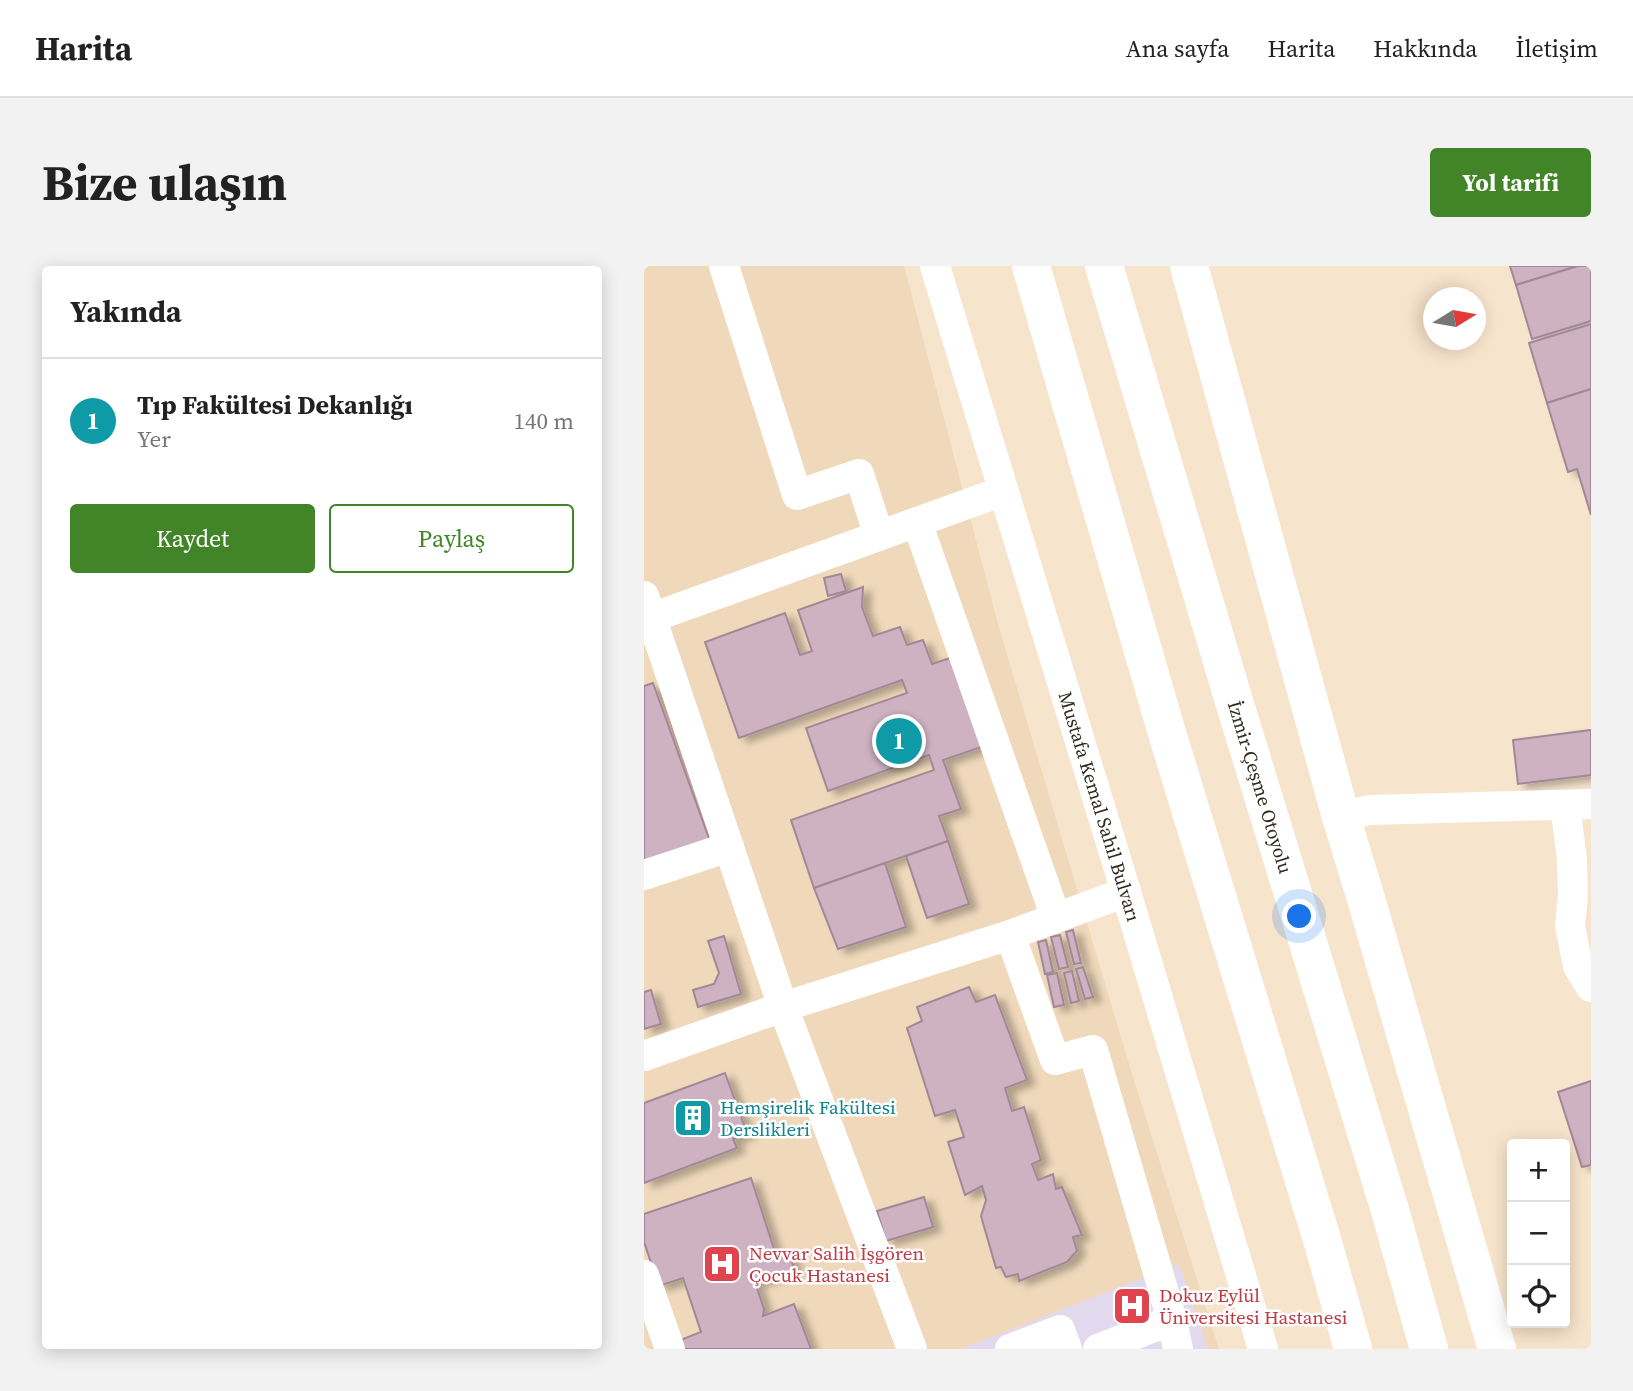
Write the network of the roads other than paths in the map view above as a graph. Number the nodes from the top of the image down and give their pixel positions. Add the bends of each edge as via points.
1 (724, 266) edge
2 (933, 266) edge
3 (1031, 266) edge
4 (1104, 266) edge
5 (1189, 266) edge
6 (995, 494) junction
7 (917, 522) junction
8 (879, 536) junction
9 (648, 607) edge
10 (1578, 804) edge
11 (1341, 817) junction
12 (729, 847) junction
13 (644, 875) edge
14 (1126, 892) junction
15 (1056, 918) junction
16 (1010, 935) junction
17 (1591, 987) edge
18 (783, 1006) junction
19 (644, 1056) edge
20 (644, 1275) edge
21 (1172, 1320) junction
22 (670, 1349) edge
23 (912, 1349) edge
24 (1010, 1349) edge
25 (1067, 1349) edge
26 (1098, 1349) edge
27 (1178, 1349) edge
28 (1263, 1349) edge
29 (1353, 1349) edge
30 (1429, 1349) edge
31 (1497, 1349) edge

1 - 8 street via 797,495 859,474
2 - 6 street, Mustafa Kemal Sahil Bulvarı
3 - 29 main road
4 - 30 main road, İzmir-Çeşme Otoyolu
5 - 11 main road
6 - 7 street
6 - 14 street, Mustafa Kemal Sahil Bulvarı
7 - 8 street
7 - 15 street
8 - 9 street
9 - 12 street
10 - 11 street via 1369,810
10 - 17 street via 1570,926 1578,967
11 - 31 main road
12 - 13 street
12 - 18 street
14 - 15 street
14 - 28 street, Mustafa Kemal Sahil Bulvarı
15 - 16 street
16 - 18 street
16 - 21 street via 1055,1060 1093,1050
18 - 19 street
18 - 23 street
20 - 22 street
21 - 26 street
21 - 27 street
24 - 25 street via 1060,1330

